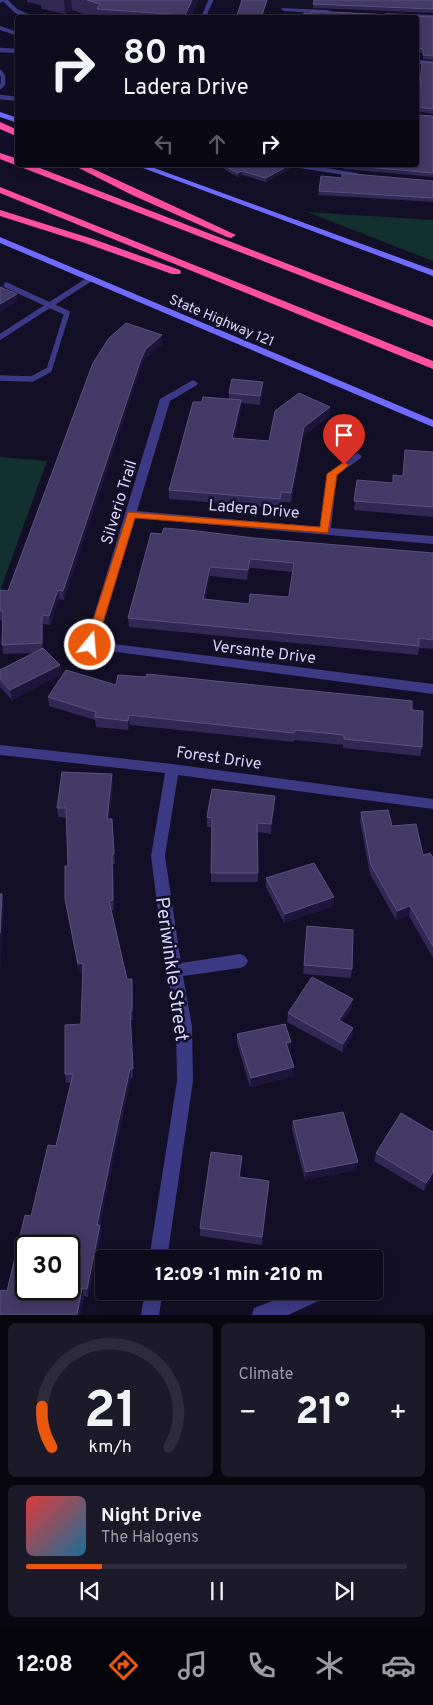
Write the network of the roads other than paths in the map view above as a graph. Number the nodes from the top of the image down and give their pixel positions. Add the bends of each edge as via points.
1 (2, 0) edge
2 (211, 0) edge
3 (286, 0) edge
4 (284, 8) junction
5 (337, 12) edge
6 (376, 14) edge
7 (25, 15) edge
8 (204, 15) edge
9 (282, 15) edge
10 (395, 15) edge
11 (419, 16) edge
12 (433, 17) edge
13 (0, 29) edge
14 (15, 33) edge
15 (0, 50) edge
16 (15, 50) edge
17 (419, 62) edge
18 (433, 63) edge
19 (0, 72) edge
20 (1, 84) edge
21 (0, 97) edge
22 (15, 99) edge
23 (0, 114) edge
24 (15, 120) edge
25 (0, 125) edge
26 (15, 132) edge
27 (0, 156) edge
28 (15, 162) edge
29 (29, 167) edge
30 (82, 167) edge
31 (145, 167) edge
32 (306, 167) edge
33 (362, 176) edge
34 (0, 190) edge
35 (0, 213) edge
36 (0, 240) edge
37 (433, 273) edge
38 (90, 279) junction
39 (6, 285) dead end
40 (334, 286) junction
41 (50, 304) junction
42 (279, 304) junction
43 (433, 324) edge
44 (0, 336) edge
45 (433, 365) edge
46 (0, 378) edge
47 (194, 383) dead end
48 (433, 424) edge
49 (357, 456) dead end
50 (131, 514) junction
51 (325, 531) junction
52 (433, 540) edge
53 (90, 645) joint
54 (433, 689) edge
55 (0, 750) edge
56 (172, 769) junction
57 (429, 803) edge
58 (433, 816) edge
59 (240, 961) dead end
60 (175, 971) junction
61 (159, 1250) edge
62 (152, 1300) edge
63 (300, 1300) edge
64 (150, 1315) edge
65 (261, 1315) edge

1 - 7 lane
2 - 8 lane
3 - 4 street
4 - 5 street
4 - 9 street
6 - 10 street
11 - 12 street
13 - 14 street
15 - 16 lane
17 - 18 street
19 - 20 lane via 4,76
21 - 22 lane
23 - 24 main road
25 - 26 highway
27 - 28 highway
29 - 40 highway
30 - 40 highway via 300,265
31 - 37 main road
32 - 33 street
34 - 42 highway
35 - 42 highway via 230,291
36 - 38 main road, State Highway 121
38 - 41 lane
38 - 48 main road, State Highway 121
39 - 41 lane
40 - 43 highway
41 - 44 lane
41 - 46 lane via 68,313 50,370 31,379
42 - 45 highway
47 - 50 street, Silverio Trail via 165,399
49 - 51 street via 332,474
50 - 51 street, Ladera Drive
50 - 53 street, Silverio Trail
51 - 52 street, Ladera Drive
53 - 54 street, Versante Drive
55 - 56 street, Forest Drive
56 - 57 street, Forest Drive
56 - 60 street, Periwinkle Street via 158,856
57 - 58 street
59 - 60 street
60 - 61 street, Periwinkle Street via 184,1026 185,1081
62 - 64 street
63 - 65 street

